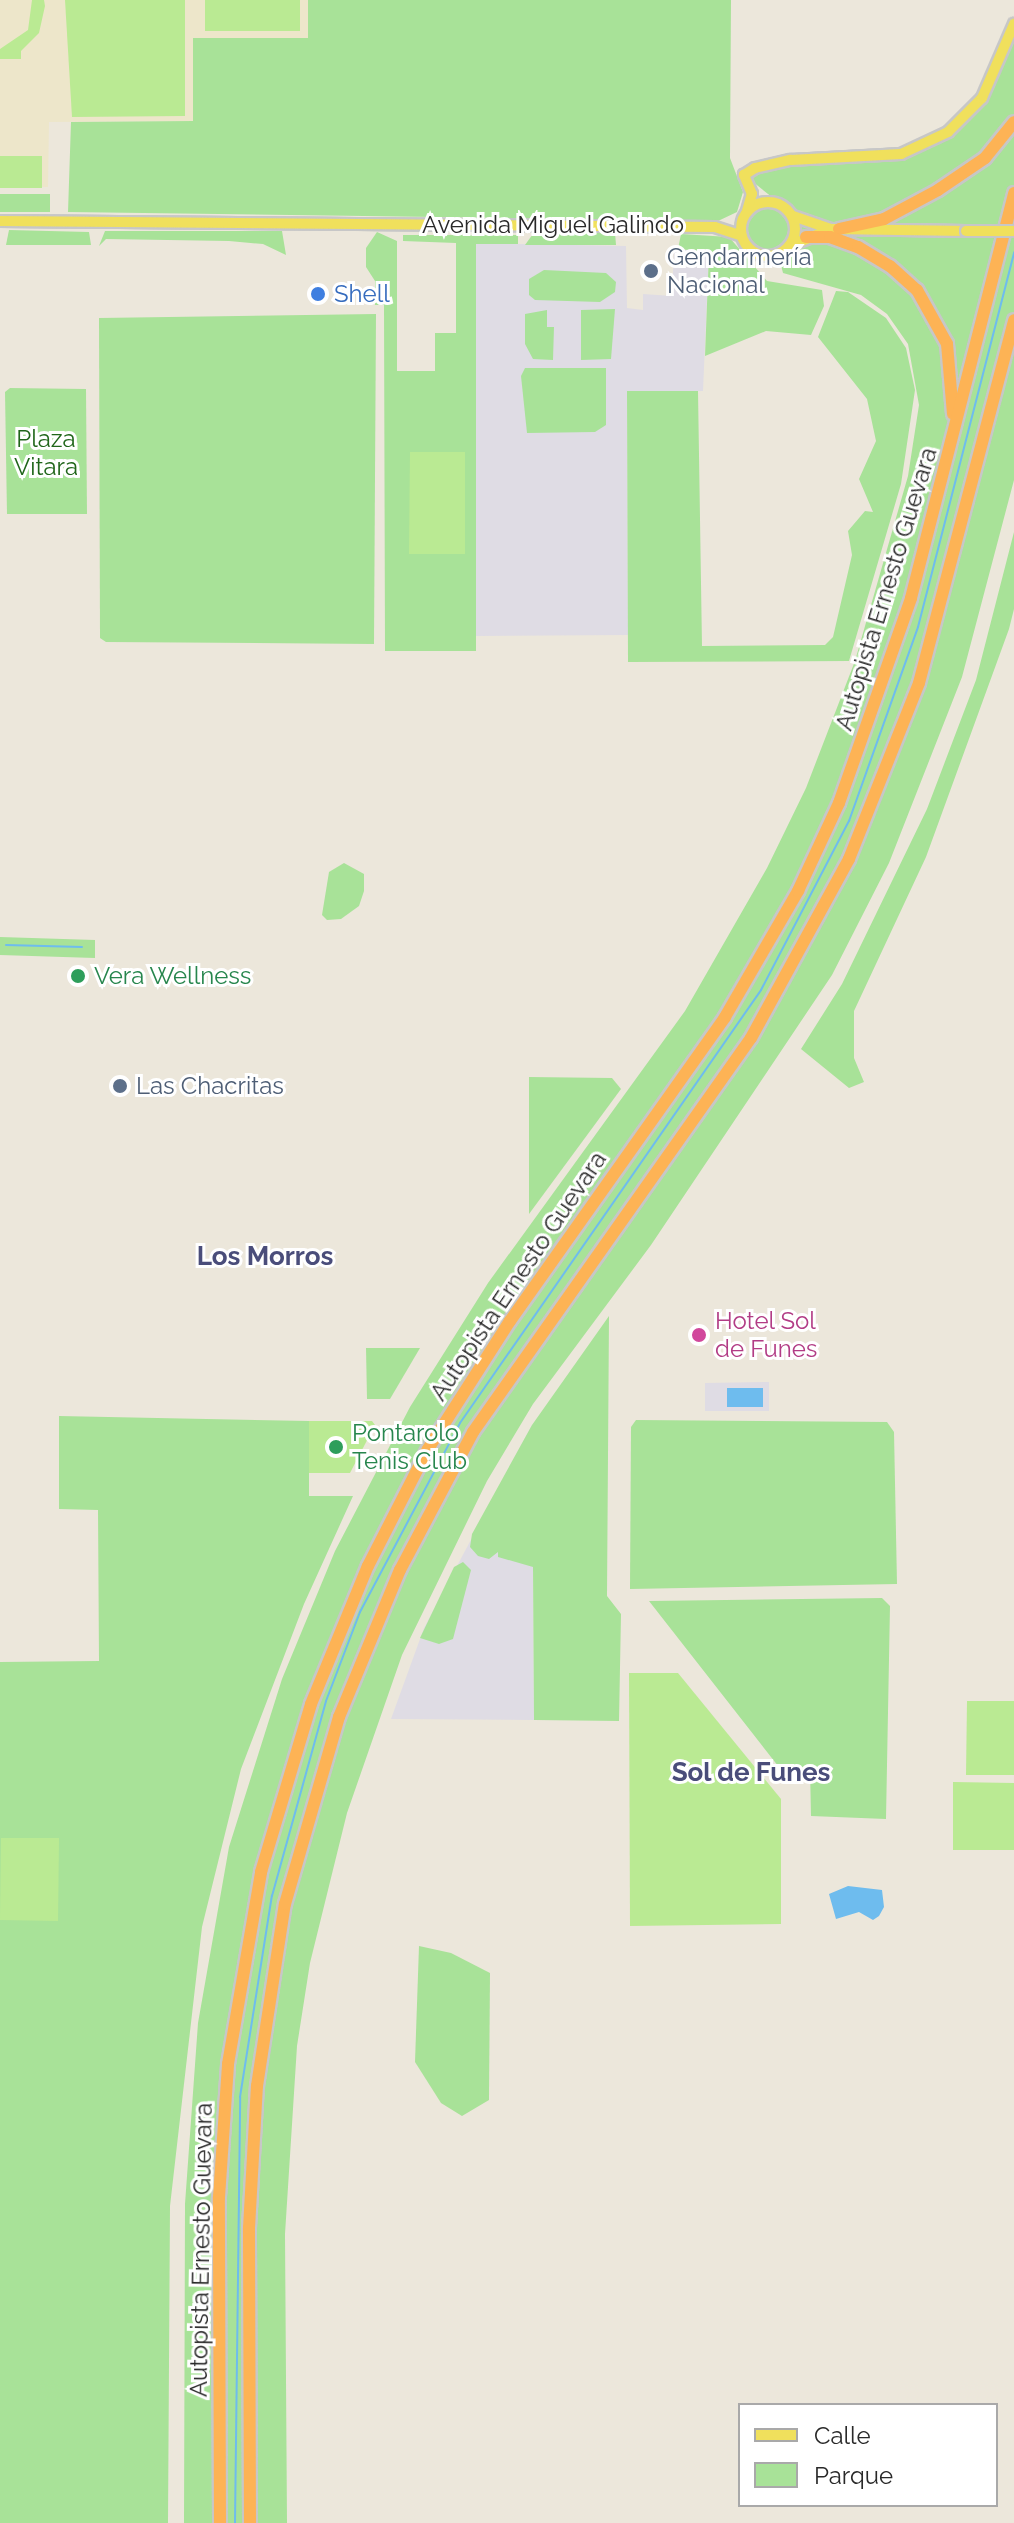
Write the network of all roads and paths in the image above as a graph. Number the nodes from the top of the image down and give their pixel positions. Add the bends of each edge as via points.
1 (1014, 24) edge
2 (1014, 122) edge
3 (745, 174) junction
4 (1014, 193) edge
5 (774, 202) junction
6 (746, 212) junction
7 (792, 215) junction
8 (0, 221) edge
9 (715, 227) junction
10 (836, 229) junction
11 (1014, 231) edge
12 (742, 236) junction
13 (806, 237) junction
14 (791, 245) junction
15 (1014, 320) edge
16 (1014, 355) edge
17 (996, 394) junction
18 (951, 447) junction
19 (218, 2523) edge
20 (250, 2523) edge

1 - 3 main road via 982,98 939,139 901,154 776,161
2 - 10 highway via 985,158 938,190 884,219
3 - 5 main road
3 - 6 main road via 752,194
4 - 18 highway, Autopista Ernesto Guevara
5 - 6 main road
5 - 7 main road
6 - 9 main road, Avenida Miguel Galindo
6 - 12 main road
7 - 10 main road
7 - 14 main road via 796,230
8 - 9 main road, Avenida Miguel Galindo
9 - 12 main road, Avenida Miguel Galindo
10 - 11 main road, bridge
10 - 13 main road
12 - 14 main road via 760,255 773,256
13 - 14 main road
13 - 18 highway via 830,237 875,256 902,275 928,305 952,363
15 - 17 highway, Autopista Ernesto Guevara
16 - 17 highway
17 - 20 highway, Autopista Ernesto Guevara via 919,683 843,871 751,1038 473,1432 400,1570 339,1717 285,1904 257,2086 249,2228
18 - 19 highway, Autopista Ernesto Guevara via 880,699 798,891 725,1017 502,1332 428,1449 368,1566 311,1704 261,1872 233,2023 219,2197

